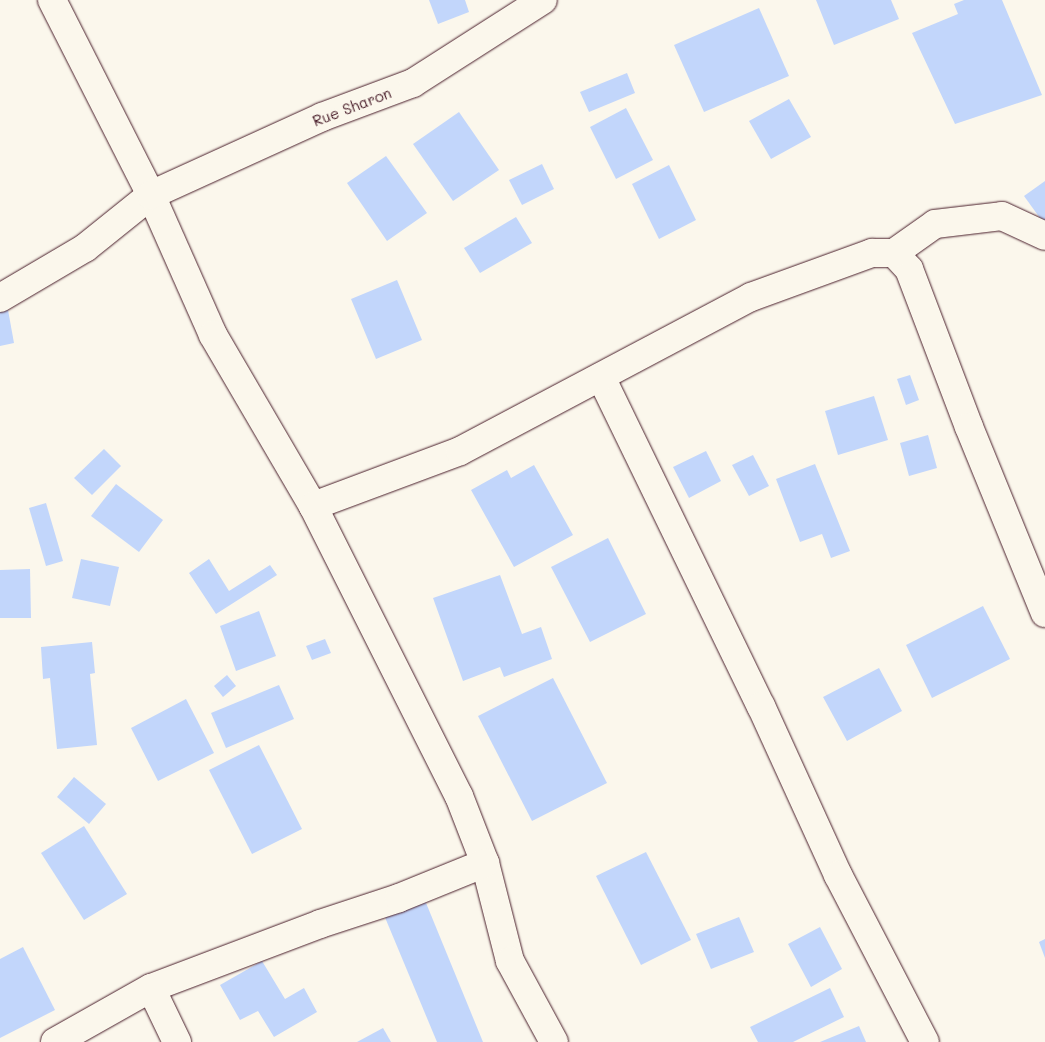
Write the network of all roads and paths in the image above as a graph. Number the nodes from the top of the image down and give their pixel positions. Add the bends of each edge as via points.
1 (52, 0) edge
2 (543, 0) edge
3 (151, 195) junction
4 (1045, 236) edge
5 (894, 253) junction
6 (0, 298) edge
7 (601, 377) junction
8 (313, 506) junction
9 (1045, 613) edge
10 (485, 863) junction
11 (151, 988) junction
12 (55, 1042) edge
13 (177, 1042) edge
14 (554, 1042) edge
15 (925, 1042) edge

1 - 3 street
2 - 3 street, Rue Sharon via 413,83 322,117
3 - 6 street, Rue Sharon via 85,248
3 - 8 street via 213,335
4 - 5 street via 1002,216 967,218 935,224
5 - 7 street via 872,254 751,298
5 - 9 street via 909,270 968,427
7 - 8 street via 460,451
7 - 15 street via 761,706 838,875
8 - 10 street via 459,796
10 - 11 street via 399,898 320,924
10 - 14 street via 510,961
11 - 12 street
11 - 13 street

